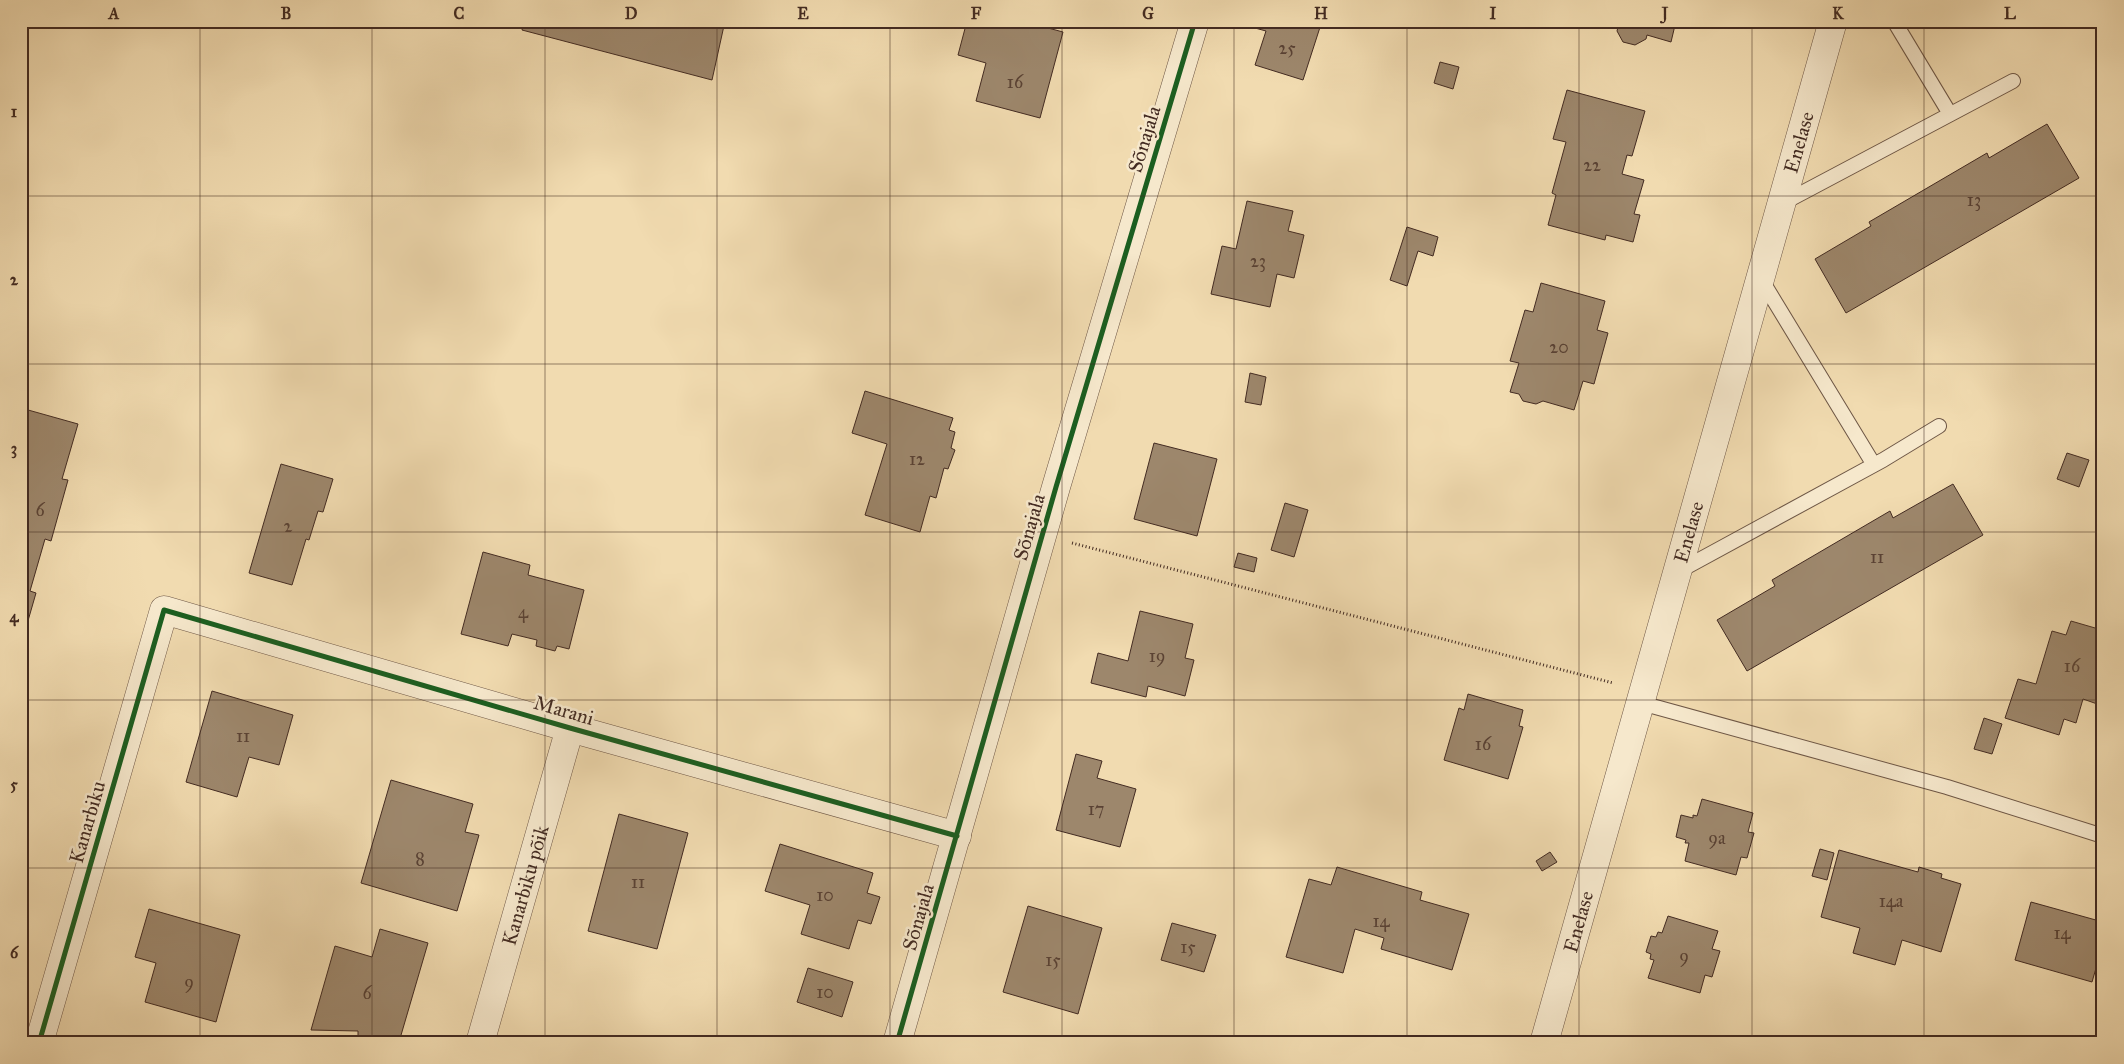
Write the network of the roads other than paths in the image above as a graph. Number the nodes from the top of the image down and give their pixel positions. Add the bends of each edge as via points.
1 (1195, 21) edge
2 (1833, 21) edge
3 (1894, 21) edge
4 (2013, 82) dead end
5 (1950, 114) junction
6 (1782, 203) junction
7 (1761, 279) junction
8 (1939, 426) dead end
9 (1874, 464) junction
10 (1679, 571) junction
11 (164, 610) joint
12 (1643, 697) junction
13 (570, 728) junction
14 (957, 836) junction
15 (2103, 836) edge
16 (39, 1043) edge
17 (480, 1043) edge
18 (897, 1043) edge
19 (1544, 1043) edge

1 - 14 street, Sõnajala via 1042,535
2 - 6 street, Enelase
3 - 5 lane
4 - 5 lane
5 - 6 lane
6 - 7 street, Enelase
7 - 9 lane
7 - 10 street, Enelase
8 - 9 lane
9 - 10 lane
10 - 12 street, Enelase
11 - 13 street, Marani
11 - 16 street, Kanarbiku
12 - 15 lane
12 - 19 street, Enelase
13 - 14 street, Marani
13 - 17 street, Kanarbiku põik
14 - 18 street, Sõnajala

